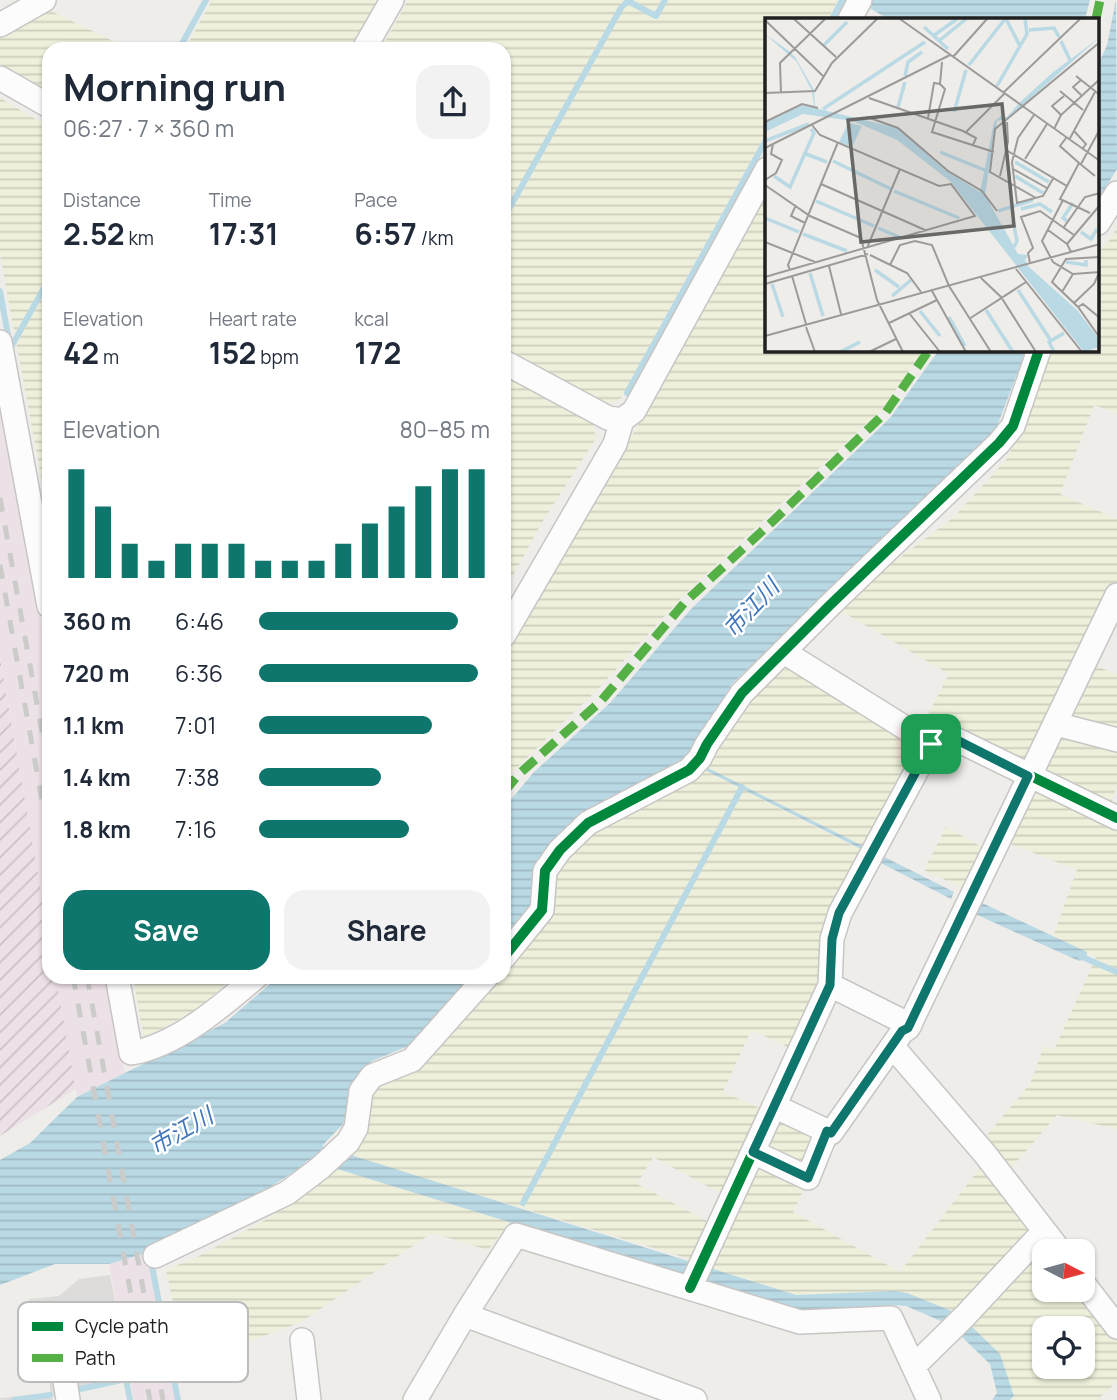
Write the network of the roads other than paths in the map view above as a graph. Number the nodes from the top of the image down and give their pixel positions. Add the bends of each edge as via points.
1 (44, 0) edge
2 (392, 0) edge
3 (860, 0) edge
4 (851, 18) edge
5 (0, 25) edge
6 (368, 42) edge
7 (0, 78) edge
8 (42, 102) edge
9 (765, 174) edge
10 (1117, 193) edge
11 (1100, 220) edge
12 (0, 342) edge
13 (1039, 352) edge
14 (511, 366) edge
15 (622, 420) junction
16 (42, 566) edge
17 (1117, 596) edge
18 (511, 623) edge
19 (784, 652) junction
20 (1056, 724) junction
21 (1117, 740) edge
22 (931, 744) junction
23 (1028, 776) junction
24 (1117, 818) edge
25 (511, 948) edge
26 (118, 984) edge
27 (247, 984) edge
28 (480, 984) edge
29 (830, 985) junction
30 (910, 1025) junction
31 (893, 1048) junction
32 (774, 1106) junction
33 (827, 1131) junction
34 (753, 1152) junction
35 (1044, 1231) junction
36 (1050, 1239) edge
37 (155, 1256) dead end
38 (691, 1285) junction
39 (1096, 1300) edge
40 (465, 1315) junction
41 (1117, 1327) edge
42 (302, 1340) dead end
43 (914, 1366) junction
44 (65, 1382) edge
45 (692, 1399) edge
46 (68, 1400) edge
47 (309, 1400) edge
48 (415, 1400) edge
49 (929, 1400) edge

1 - 5 street
2 - 6 street
3 - 4 street
7 - 8 street
9 - 15 street via 634,411
10 - 11 street
12 - 16 street
13 - 19 street via 1013,426 999,443
14 - 15 street via 608,418
15 - 18 street via 615,444
17 - 20 street
19 - 22 street
19 - 25 street via 742,693 689,770 588,823 560,850 545,871 542,910
20 - 21 street
20 - 23 street
22 - 23 street via 951,737
22 - 29 street via 839,913 832,939
23 - 24 street
23 - 30 street
26 - 27 street via 131,1053 151,1050 216,1010
28 - 37 street via 412,1059 372,1076 361,1091 356,1129 320,1168 287,1193
29 - 30 street
29 - 32 street
30 - 31 street
31 - 33 street via 831,1133
31 - 35 street
32 - 33 street
32 - 34 street
33 - 34 street via 808,1178
34 - 38 street
35 - 36 street
35 - 43 street
38 - 40 street via 516,1235
38 - 43 street via 800,1322 891,1318
39 - 41 street
40 - 45 street
40 - 48 street
42 - 47 street
43 - 49 street
44 - 46 street

